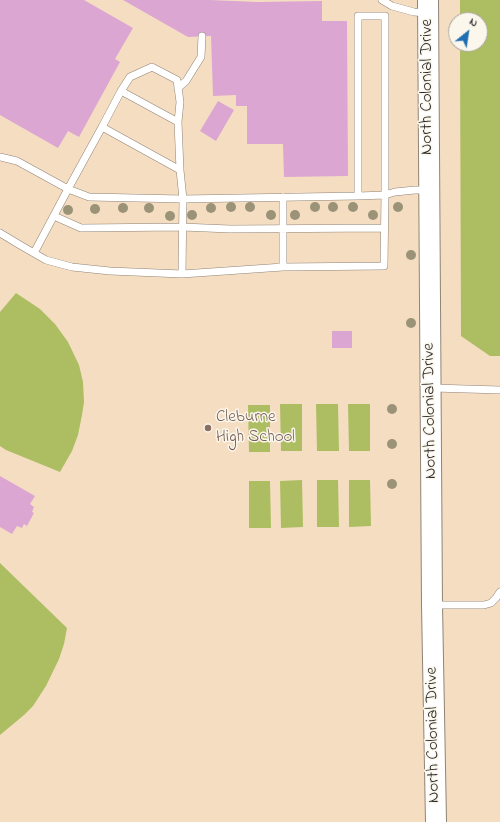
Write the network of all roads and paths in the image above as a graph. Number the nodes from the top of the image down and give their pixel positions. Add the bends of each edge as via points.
1 (382, 0) edge
2 (428, 6) edge
3 (202, 36) dead end
4 (178, 88) junction
5 (121, 91) junction
6 (178, 122) junction
7 (102, 128) junction
8 (0, 157) edge
9 (180, 170) junction
10 (68, 189) junction
11 (429, 190) junction
12 (385, 195) junction
13 (358, 196) junction
14 (283, 197) junction
15 (183, 198) junction
16 (54, 216) junction
17 (182, 227) junction
18 (283, 228) junction
19 (384, 228) junction
20 (0, 233) edge
21 (34, 253) junction
22 (283, 267) junction
23 (182, 274) junction
24 (430, 388) junction
25 (500, 390) edge
26 (500, 592) edge
27 (432, 605) junction
28 (436, 822) edge

1 - 2 lane via 392,6 414,12
2 - 11 street, North Colonial Drive
3 - 4 lane via 201,58 186,81
4 - 5 lane via 177,80 152,67 130,77
4 - 6 lane
5 - 6 lane
5 - 7 lane
6 - 9 lane
7 - 9 lane
7 - 10 lane
8 - 10 lane via 17,161
9 - 15 lane
10 - 15 lane via 89,197
10 - 16 lane
11 - 12 lane
11 - 24 street, North Colonial Drive
12 - 13 lane
12 - 13 lane via 386,16 358,16
12 - 19 lane
13 - 14 lane
14 - 15 lane
14 - 18 lane
15 - 17 lane
16 - 17 lane via 81,228
16 - 21 lane
17 - 18 lane
17 - 23 lane
18 - 19 lane
18 - 22 lane
19 - 22 lane via 384,266
20 - 21 lane
21 - 23 lane via 46,260 72,267
22 - 23 lane
24 - 25 lane
24 - 27 street, North Colonial Drive
26 - 27 lane via 491,603 484,605
27 - 28 street, North Colonial Drive

